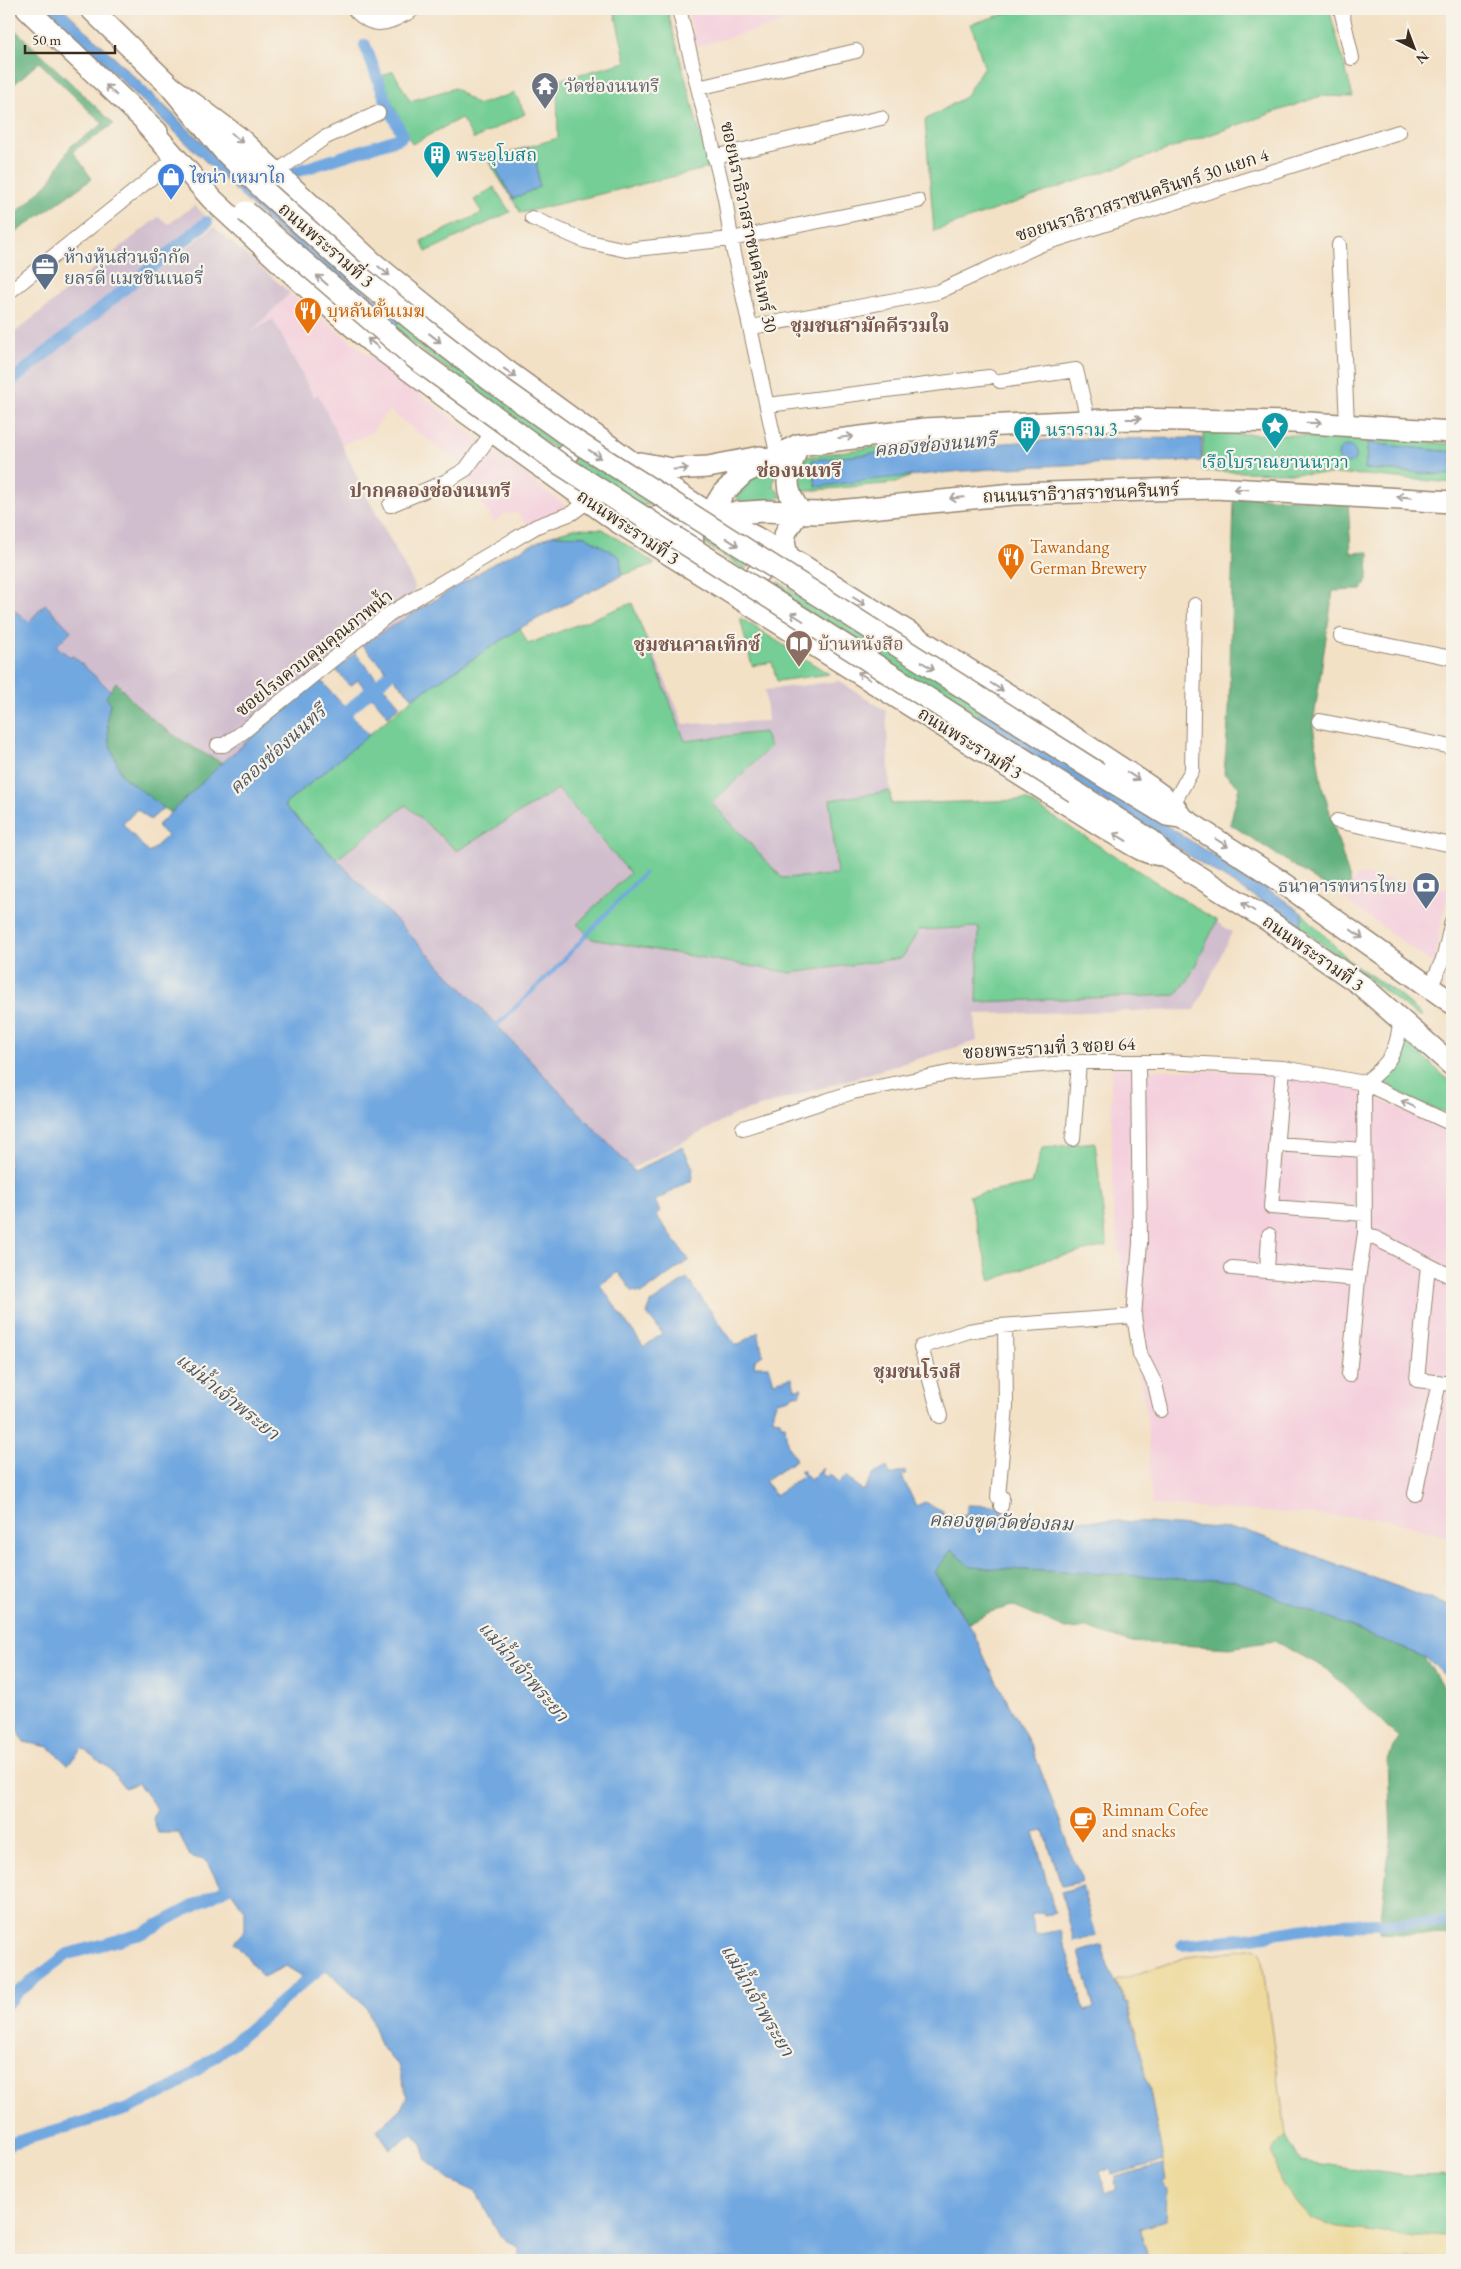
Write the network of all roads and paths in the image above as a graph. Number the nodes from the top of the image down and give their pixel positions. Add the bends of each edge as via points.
1 (27, 9) edge
2 (91, 9) edge
3 (358, 9) edge
4 (408, 9) edge
5 (679, 9) edge
6 (1341, 9) edge
7 (856, 51) dead end
8 (1352, 58) dead end
9 (171, 87) junction
10 (698, 88) junction
11 (378, 113) dead end
12 (881, 118) dead end
13 (146, 124) junction
14 (1399, 132) dead end
15 (714, 157) junction
16 (176, 158) junction
17 (275, 173) junction
18 (918, 201) dead end
19 (532, 218) dead end
20 (731, 239) junction
21 (1339, 245) dead end
22 (9, 292) edge
23 (752, 327) junction
24 (768, 406) junction
25 (1088, 420) junction
26 (576, 421) junction
27 (1347, 424) junction
28 (493, 432) junction
29 (1452, 432) edge
30 (798, 445) junction
31 (778, 454) junction
32 (633, 462) junction
33 (542, 468) junction
34 (588, 501) junction
35 (1452, 502) edge
36 (390, 506) dead end
37 (800, 511) junction
38 (710, 514) junction
39 (615, 520) junction
40 (788, 556) junction
41 (698, 574) junction
42 (1195, 606) dead end
43 (756, 609) junction
44 (1340, 636) dead end
45 (1452, 658) edge
46 (1320, 721) dead end
47 (218, 745) dead end
48 (1452, 748) edge
49 (1177, 811) junction
50 (1337, 821) dead end
51 (1452, 845) edge
52 (1164, 855) junction
53 (1452, 921) edge
54 (1431, 986) junction
55 (1452, 1003) edge
56 (1400, 1018) junction
57 (1079, 1062) junction
58 (1138, 1062) junction
59 (1452, 1065) edge
60 (1283, 1068) junction
61 (1364, 1083) junction
62 (1452, 1124) edge
63 (743, 1128) dead end
64 (1073, 1139) dead end
65 (1276, 1144) junction
66 (1364, 1150) junction
67 (1365, 1214) junction
68 (1365, 1233) junction
69 (1269, 1235) dead end
70 (1428, 1266) junction
71 (1232, 1268) dead end
72 (1268, 1271) junction
73 (1452, 1277) edge
74 (1358, 1279) junction
75 (1134, 1316) junction
76 (1005, 1326) junction
77 (1349, 1375) dead end
78 (1446, 1383) edge
79 (1161, 1410) dead end
80 (940, 1416) dead end
81 (1415, 1494) dead end
82 (1001, 1506) dead end

13 -> 1 main road, ถนนพระรามที่ 3
2 - 9 main road, ถนนพระรามที่ 3
3 - 4 street via 367,18 380,22
5 - 10 street, ซอยนราธิวาสราชนครินทร์ 30
6 - 8 street
7 - 10 street
9 -> 17 main road, ถนนพระรามที่ 3 via 238,137
9 -> 49 main road, ถนนพระรามที่ 3, bridge via 224,151 266,192 359,276 490,380 569,436 1098,773 1167,815
10 - 15 street, ซอยนราธิวาสราชนครินทร์ 30
11 - 17 street via 324,138
12 - 15 street
13 - 16 main road, ถนนพระรามที่ 3
52 -> 13 main road, ถนนพระรามที่ 3, bridge via 1152,841 560,464 415,358 246,212 205,171
14 - 23 street, ซอยนราธิวาสราชนครินทร์ 30 แยก 4 via 1042,244 938,292
15 - 20 street, ซอยนราธิวาสราชนครินทร์ 30
16 - 22 street
28 -> 16 main road, ถนนพระรามที่ 3 via 370,341 309,289 215,201
17 -> 26 main road, ถนนพระรามที่ 3 via 378,266 504,369
18 - 20 street
19 - 20 street via 585,240 626,250
20 - 23 street, ซอยนราธิวาสราชนครินทร์ 30
21 - 27 street
23 - 24 street, ซอยนราธิวาสราชนครินทร์ 30
24 - 25 street via 1076,370
24 - 31 street, ซอยนราธิวาสราชนครินทร์ 30
25 -> 27 main road via 1204,419
30 -> 25 main road via 925,429
26 - 32 main road, ถนนพระรามที่ 3
26 - 33 main road via 577,436 571,451 558,463
27 - 29 main road
28 - 33 main road, ถนนพระรามที่ 3
28 - 36 street via 466,469
30 - 31 main road
30 - 37 main road via 787,477 787,490
32 -> 31 main road via 672,469 726,464
31 - 38 main road via 732,483
32 - 38 main road, ถนนพระรามที่ 3
33 - 34 main road, ถนนพระรามที่ 3
34 - 39 main road, ถนนพระรามที่ 3
34 - 47 street, ซอยโรงควบคุมคุณภาพน้ำ via 572,513 537,526 389,614 244,732 224,745
35 -> 37 main road, ถนนนราธิวาสราชนครินทร์ via 1215,488 1014,494
37 - 38 main road, ถนนนราธิวาสราชนครินทร์
37 - 40 main road via 784,536 782,544
38 - 39 main road, ถนนนราธิวาสราชนครินทร์
38 - 40 main road, ถนนพระรามที่ 3
38 - 41 main road via 697,524 692,534
39 - 41 main road, ถนนพระรามที่ 3
40 - 43 main road via 768,563 757,573 751,590
40 -> 49 main road, ถนนพระรามที่ 3 via 1018,701
41 - 43 main road, ถนนพระรามที่ 3
42 - 49 street via 1192,770
52 -> 43 main road, ถนนพระรามที่ 3 via 1143,851 1113,833
44 - 45 street
46 - 48 street
49 -> 54 main road, ถนนพระรามที่ 3
50 - 51 street
56 -> 52 main road, ถนนพระรามที่ 3 via 1361,985 1266,919
53 - 54 street via 1444,957
54 - 55 main road, ถนนพระรามที่ 3
56 - 59 main road, ถนนพระรามที่ 3
56 - 61 street via 1399,1039 1392,1055 1381,1070
57 - 58 street, ซอยพระรามที่ 3 ซอย 64
57 - 63 street, ซอยพระรามที่ 3 ซอย 64 via 953,1072 853,1092
57 - 64 street
58 - 60 street, ซอยพระรามที่ 3 ซอย 64
58 - 75 street via 1140,1243
60 - 61 street, ซอยพระรามที่ 3 ซอย 64
60 - 65 street
62 -> 61 street, ซอยพระรามที่ 3 ซอย 64
61 - 66 street
65 - 66 street
65 - 67 street via 1271,1207
66 - 67 street
67 - 68 street
68 - 70 street
68 - 74 street
69 - 72 street
70 - 73 street
70 - 78 street via 1416,1380
71 - 72 street
72 - 74 street
74 - 77 street
75 - 76 street
75 - 79 street via 1140,1354 1155,1384
76 - 80 street via 969,1332 921,1348
76 - 82 street via 1006,1406 998,1497 1002,1497
78 - 81 street

